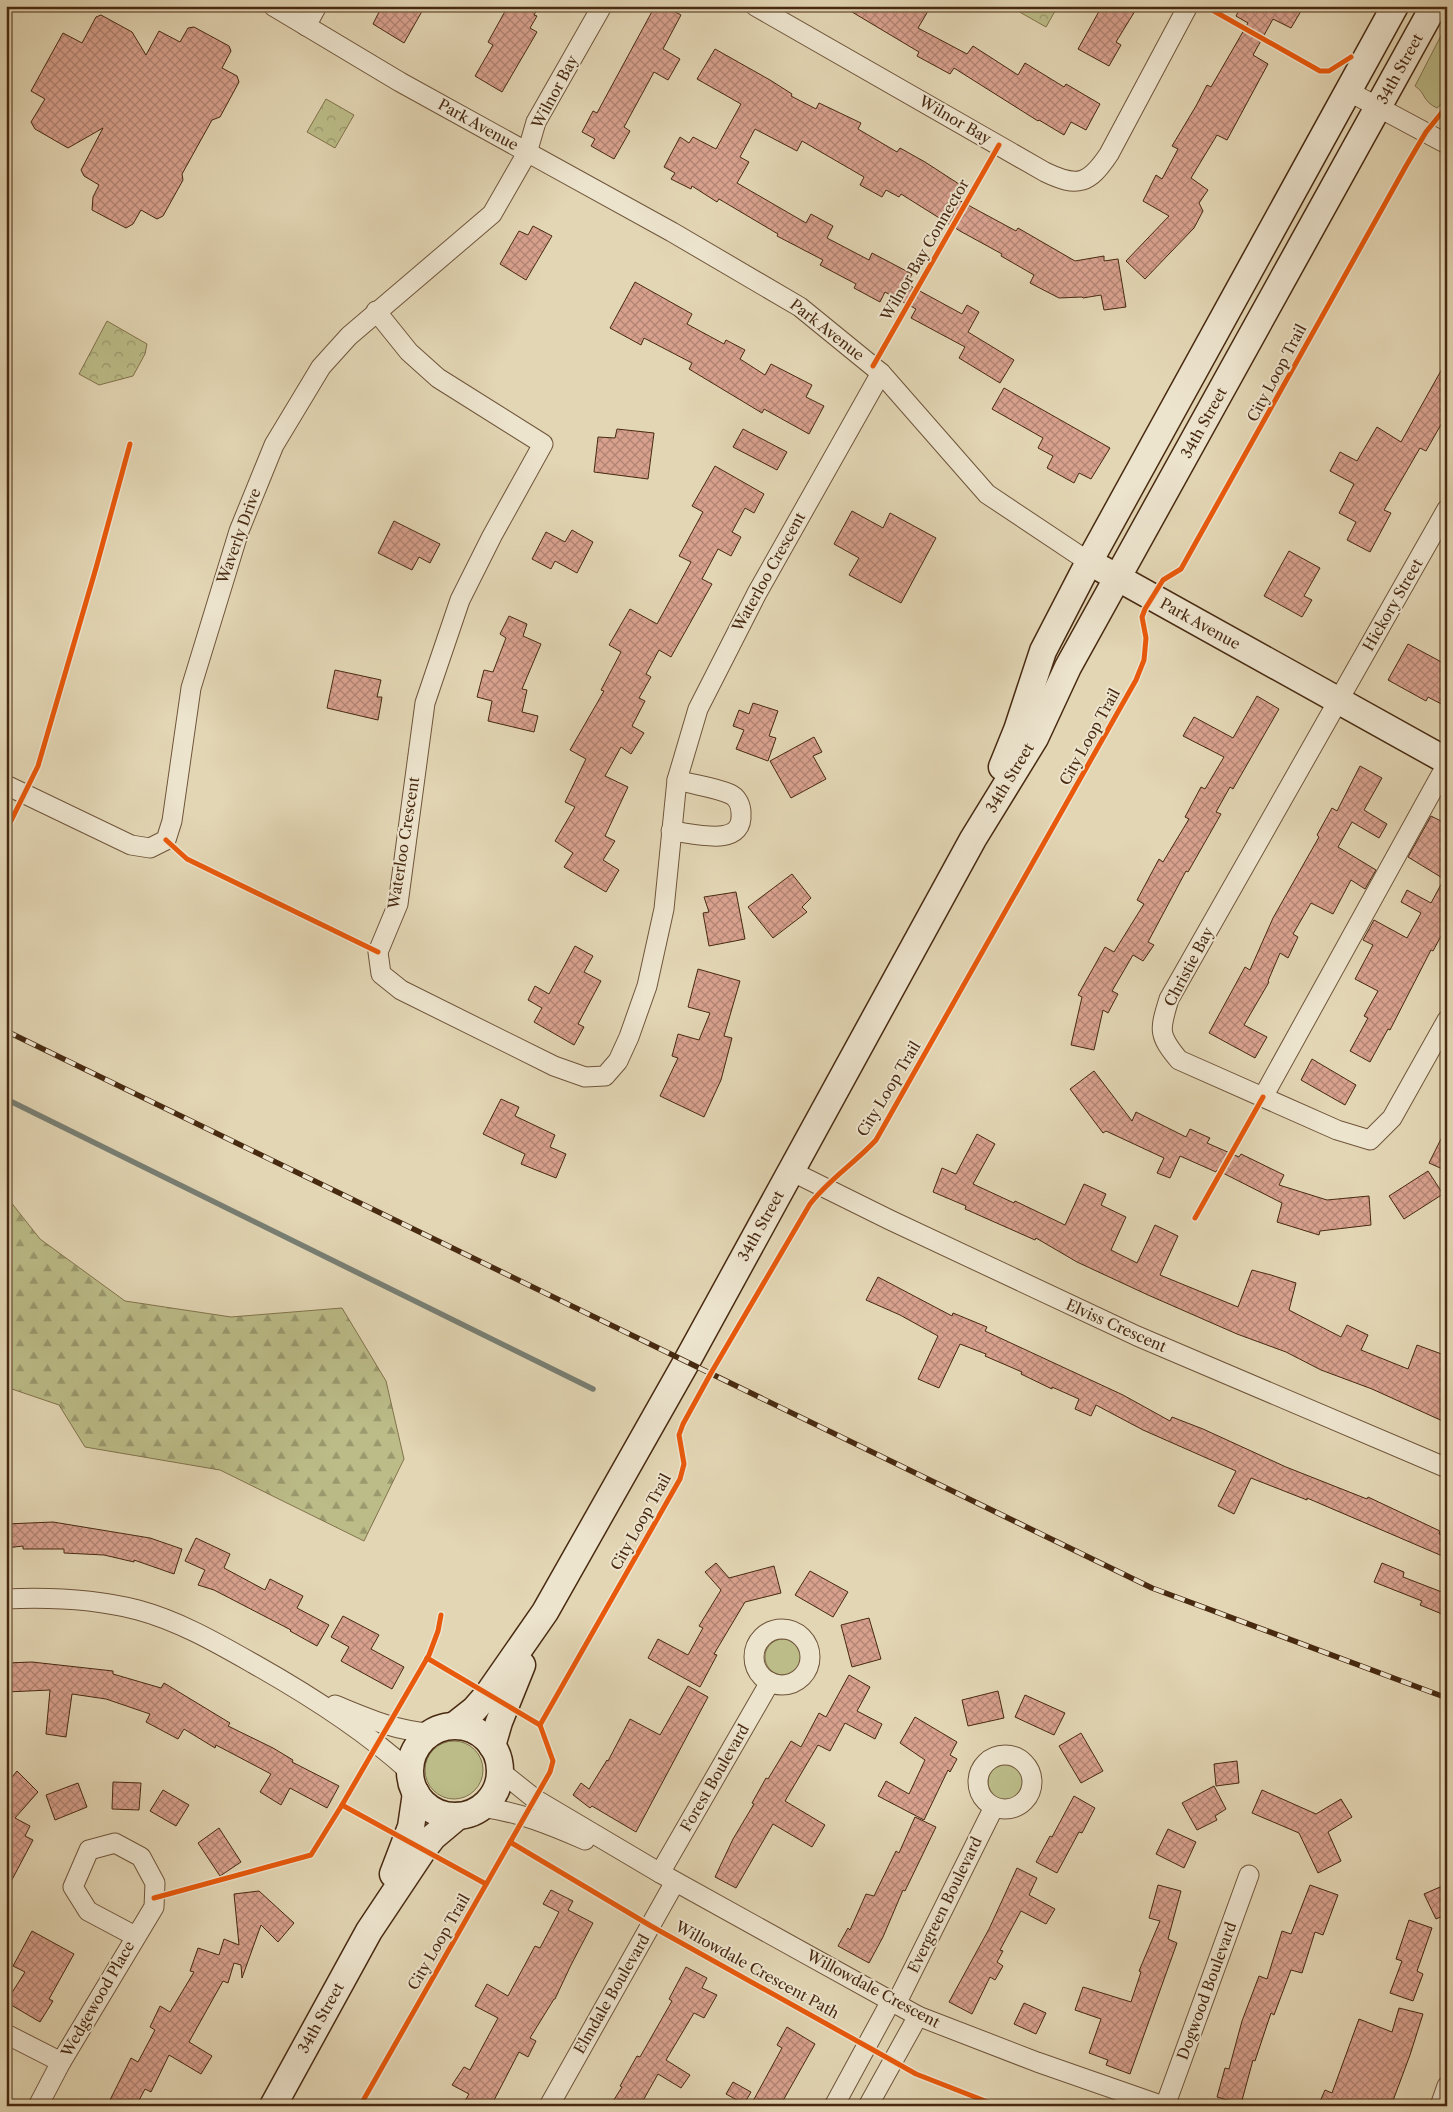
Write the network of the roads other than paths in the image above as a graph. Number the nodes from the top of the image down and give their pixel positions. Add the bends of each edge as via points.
1 (273, 6) edge
2 (317, 6) edge
3 (602, 6) edge
4 (755, 6) edge
5 (1188, 6) edge
6 (1395, 6) edge
7 (1434, 6) edge
8 (306, 26) junction
9 (1348, 91) junction
10 (1378, 108) junction
11 (1447, 144) edge
12 (527, 153) junction
13 (376, 311) junction
14 (880, 373) junction
15 (1447, 509) edge
16 (1089, 562) junction
17 (1118, 578) junction
18 (1337, 700) junction
19 (1447, 763) edge
20 (677, 780) junction
21 (6, 786) edge
22 (672, 830) junction
23 (973, 839) junction
24 (1447, 1020) edge
25 (1263, 1097) junction
26 (792, 1171) junction
27 (1447, 1468) edge
28 (6, 1599) edge
29 (545, 1612) junction
30 (770, 1682) dead end
31 (306, 1694) junction
32 (455, 1725) junction
33 (430, 1733) junction
34 (492, 1746) junction
35 (500, 1771) junction
36 (412, 1782) junction
37 (994, 1807) dead end
38 (470, 1812) junction
39 (662, 1874) junction
40 (1249, 1875) dead end
41 (369, 1931) junction
42 (135, 1936) junction
43 (894, 2003) junction
44 (918, 2016) junction
45 (6, 2034) edge
46 (61, 2062) junction
47 (1447, 2086) edge
48 (38, 2106) edge
49 (273, 2106) edge
50 (549, 2106) edge
51 (834, 2106) edge
52 (868, 2106) edge
53 (1164, 2106) edge
54 (1440, 2106) edge

1 - 8 street, Park Avenue
2 - 8 street
3 - 12 street, Wilnor Bay via 536,122
4 - 5 street, Wilnor Bay via 1064,181 1086,180 1097,171
6 - 9 main road, 34th Street
7 - 10 main road, 34th Street
8 - 12 street, Park Avenue
9 - 10 street
9 - 16 main road, 34th Street
10 - 11 street
10 - 17 main road, 34th Street
12 - 13 street, Waverly Drive via 492,214
12 - 14 street, Park Avenue via 800,307
13 - 21 street, Waverly Drive via 321,367 274,445 238,531 190,688 166,840 150,848 131,845
13 - 22 street, Waterloo Crescent via 409,352 438,378 544,444 460,600 425,703 398,904 378,952 380,974 401,990 554,1066 585,1077 605,1076 618,1061 630,1037 647,986 664,909
14 - 16 street, Park Avenue via 987,494
14 - 20 street, Waterloo Crescent via 721,661 698,709
15 - 18 street, Hickory Street
16 - 17 main road, Park Avenue
16 - 23 main road, 34th Street via 1043,651 1017,730
17 - 18 main road, Park Avenue
17 - 23 main road, 34th Street via 1068,667 1035,738
18 - 19 main road, Park Avenue
18 - 25 street, Christie Bay via 1169,999 1161,1025 1165,1043 1179,1060
19 - 25 street
20 - 22 street, Waterloo Crescent
20 - 22 street via 732,794 740,805 742,816 738,830 732,835
23 - 26 main road, 34th Street
24 - 25 street, Christie Bay via 1392,1118 1370,1140 1338,1130
26 - 27 street, Elviss Crescent via 1137,1336
26 - 29 main road, 34th Street
28 - 31 street via 37,1597 138,1610 187,1628
29 - 32 main road, 34th Street via 488,1694
29 - 34 main road, 34th Street via 505,1704
30 - 39 street, Forest Boulevard
31 - 33 street via 387,1726
31 - 36 street via 377,1743
32 - 33 main road
32 - 34 main road via 470,1728
33 - 36 main road via 412,1756
34 - 35 main road
35 - 38 main road via 498,1785 491,1798
35 - 39 street, Willowdale Crescent via 535,1798
36 - 38 main road via 423,1803 433,1811 446,1815
36 - 41 main road, 34th Street via 412,1820 407,1841
37 - 43 street, Evergreen Boulevard
38 - 39 street, Willowdale Crescent via 506,1810 525,1815
38 - 41 main road, 34th Street via 433,1837
39 - 43 street, Willowdale Crescent
39 - 50 street, Elmdale Boulevard
40 - 53 street, Dogwood Boulevard
41 - 49 main road, 34th Street
42 - 42 street, Wedgewood Place via 154,1907 155,1882 141,1857 115,1843 89,1850 73,1887 88,1911
42 - 46 street, Wedgewood Place
43 - 44 street, Willowdale Crescent
43 - 51 street, Evergreen Boulevard
44 - 52 street
44 - 53 street, Willowdale Crescent
45 - 46 street
46 - 48 street, Wedgewood Place
47 - 54 street

